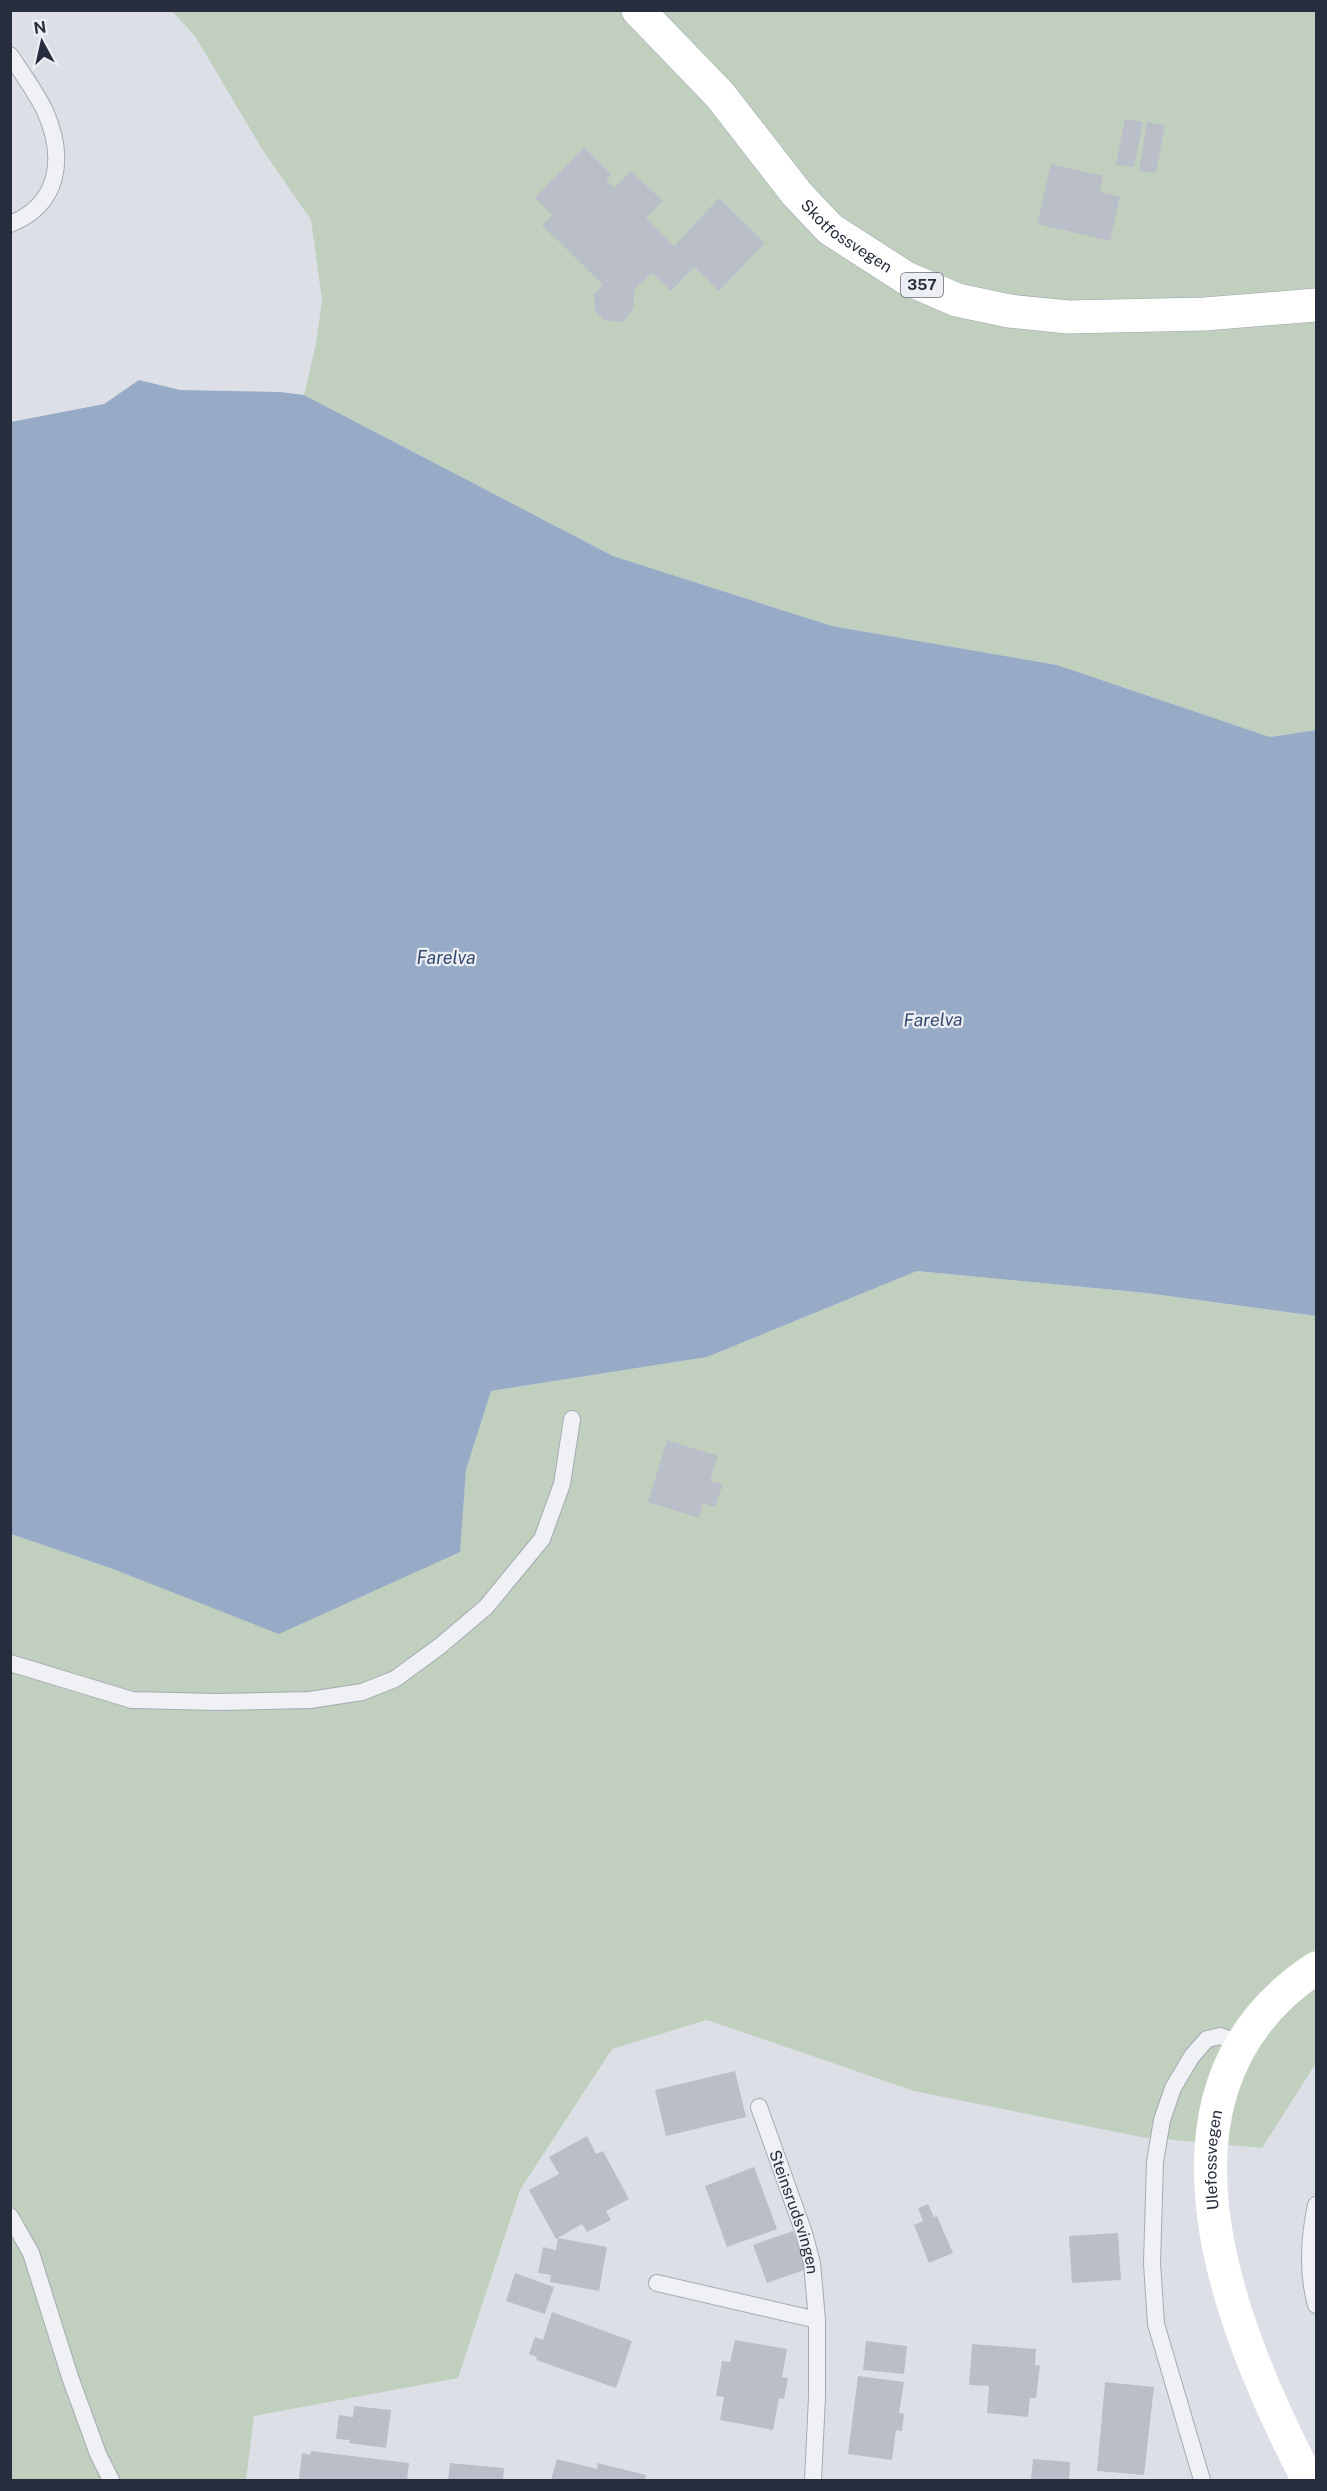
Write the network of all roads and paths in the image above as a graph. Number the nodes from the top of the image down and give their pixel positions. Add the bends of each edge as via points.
1 (638, 10) edge
2 (10, 55) edge
3 (10, 224) edge
4 (1317, 305) edge
5 (572, 1419) dead end
6 (10, 1663) edge
7 (1317, 1968) edge
8 (1241, 2044) junction
9 (759, 2107) dead end
10 (1317, 2205) edge
11 (10, 2216) edge
12 (657, 2283) dead end
13 (1317, 2305) edge
14 (817, 2320) junction
15 (111, 2481) edge
16 (813, 2481) edge
17 (1202, 2481) edge
18 (1308, 2481) edge

1 - 4 main road, Skotfossvegen / 357 via 720,95 797,194 830,229 906,279 957,300 1009,311 1068,317 1205,314
2 - 3 lane via 45,111 55,144 57,172 49,194 26,218
5 - 6 lane via 562,1484 542,1539 486,1607 395,1679 362,1692 310,1700 132,1700
7 - 8 main road, Ulefossvegen via 1268,2008
8 - 17 lane via 1220,2036 1207,2039 1192,2056 1173,2088 1162,2120 1155,2162 1152,2263 1156,2324
8 - 18 main road, Ulefossvegen via 1220,2087 1214,2119 1210,2158 1212,2212 1230,2296 1284,2435
9 - 14 lane, Steinsrudsvingen via 804,2233 812,2263
10 - 13 lane via 1310,2250 1311,2287
11 - 15 lane via 31,2253 70,2378
12 - 14 lane
14 - 16 lane, Steinsrudsvingen

